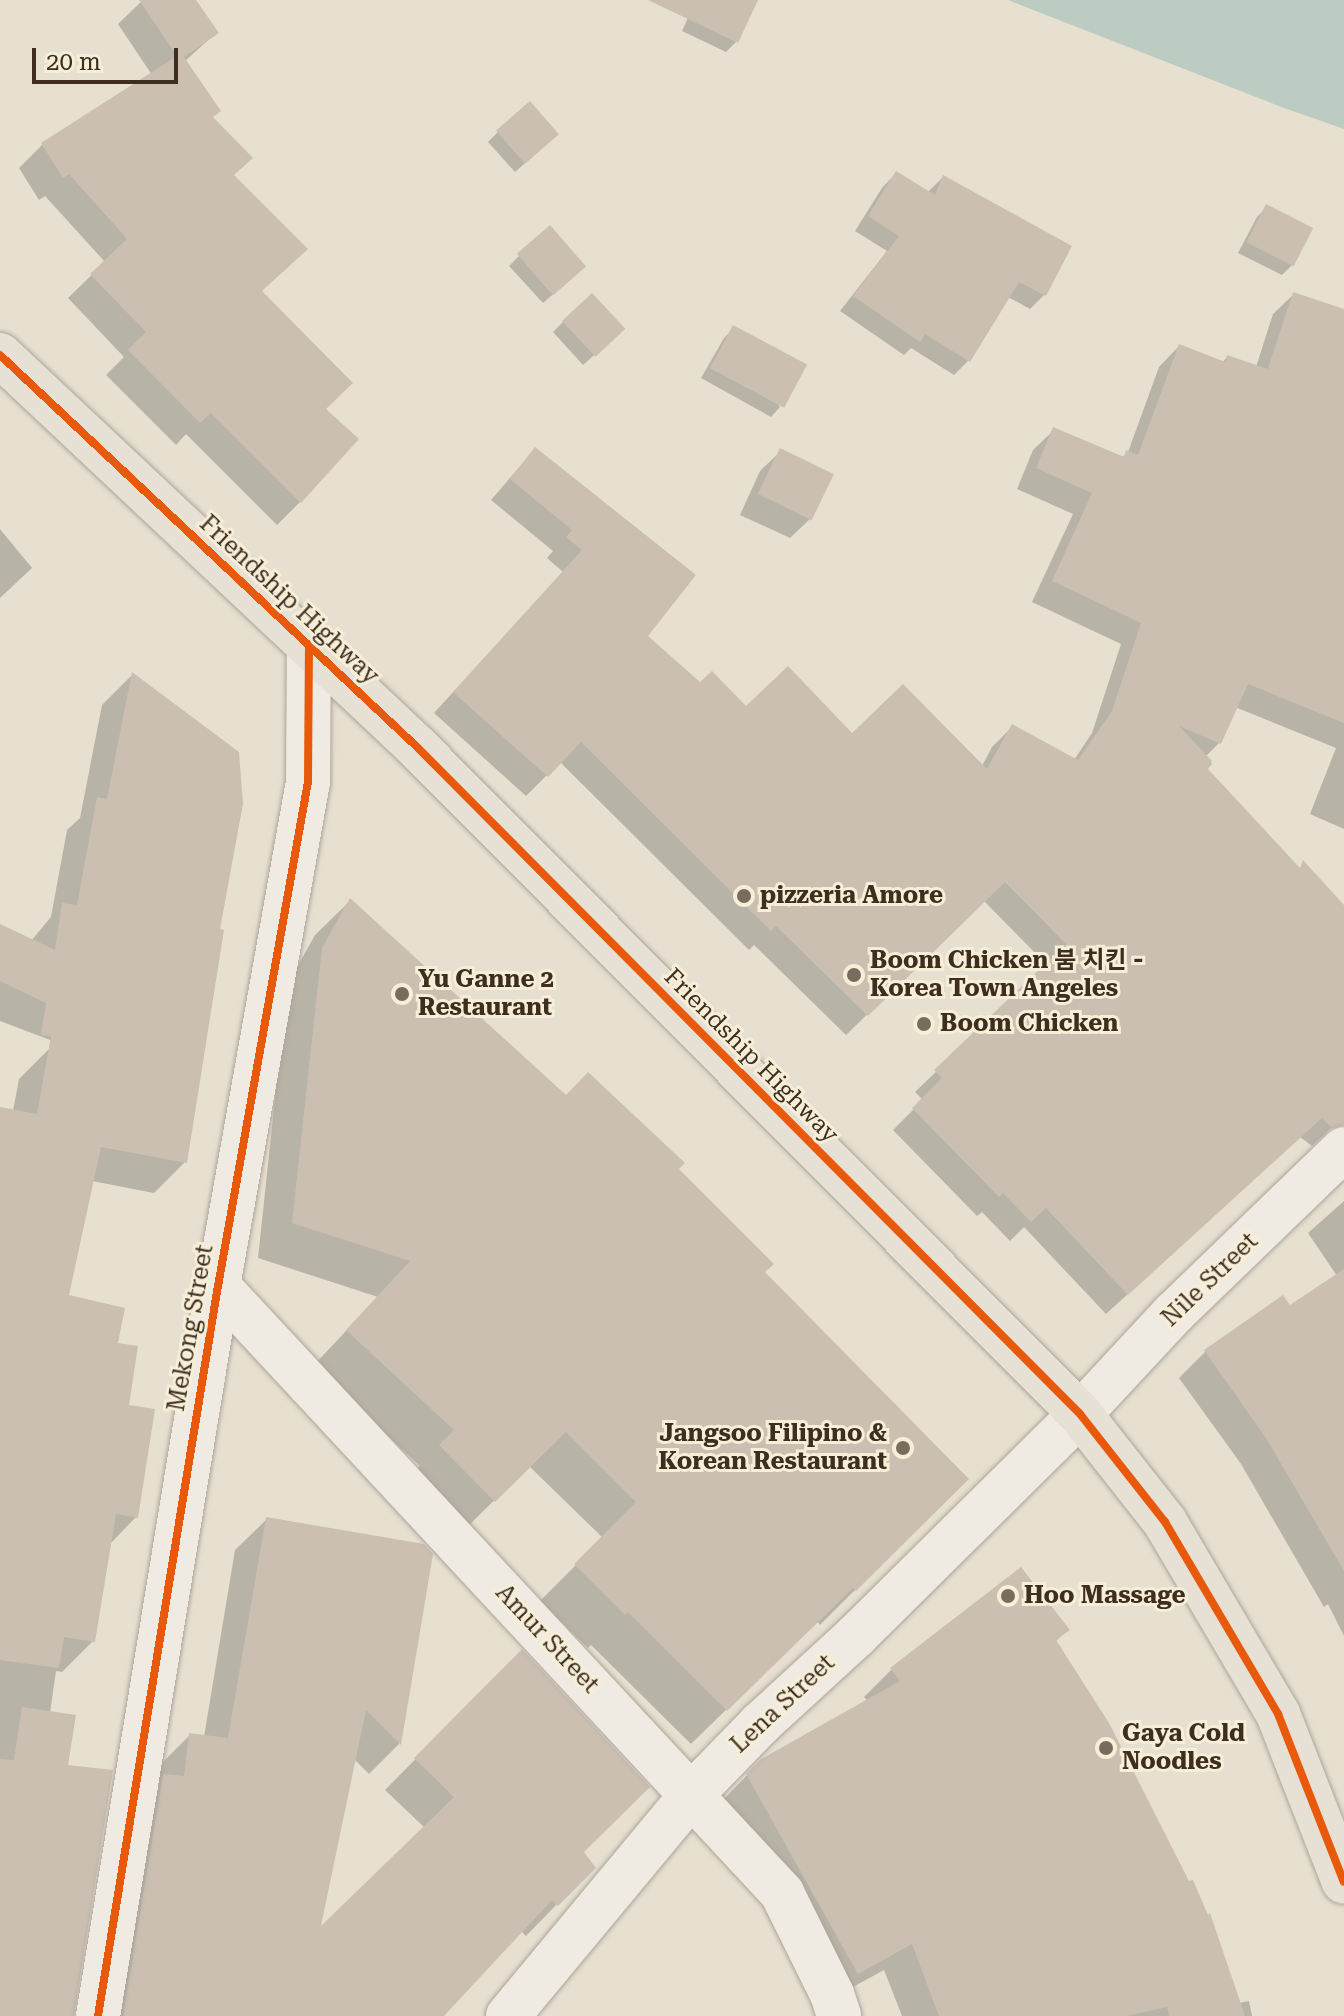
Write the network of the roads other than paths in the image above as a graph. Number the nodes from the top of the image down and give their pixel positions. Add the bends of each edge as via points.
1 (0, 355) edge
2 (309, 646) junction
3 (1344, 1149) edge
4 (218, 1286) junction
5 (1080, 1414) junction
6 (692, 1794) junction
7 (1344, 1882) edge
8 (98, 2016) edge
9 (508, 2016) edge
10 (839, 2016) edge

1 - 2 main road, Friendship Highway
2 - 4 street, Mekong Street via 308,782
2 - 5 main road, Friendship Highway via 418,748
3 - 5 street, Nile Street via 1174,1313
4 - 6 street, Amur Street
4 - 8 street, Mekong Street
5 - 6 street, Lena Street
5 - 7 main road, Friendship Highway via 1165,1522 1278,1714
6 - 9 street, Lena Street
6 - 10 street, Amur Street via 782,1893

